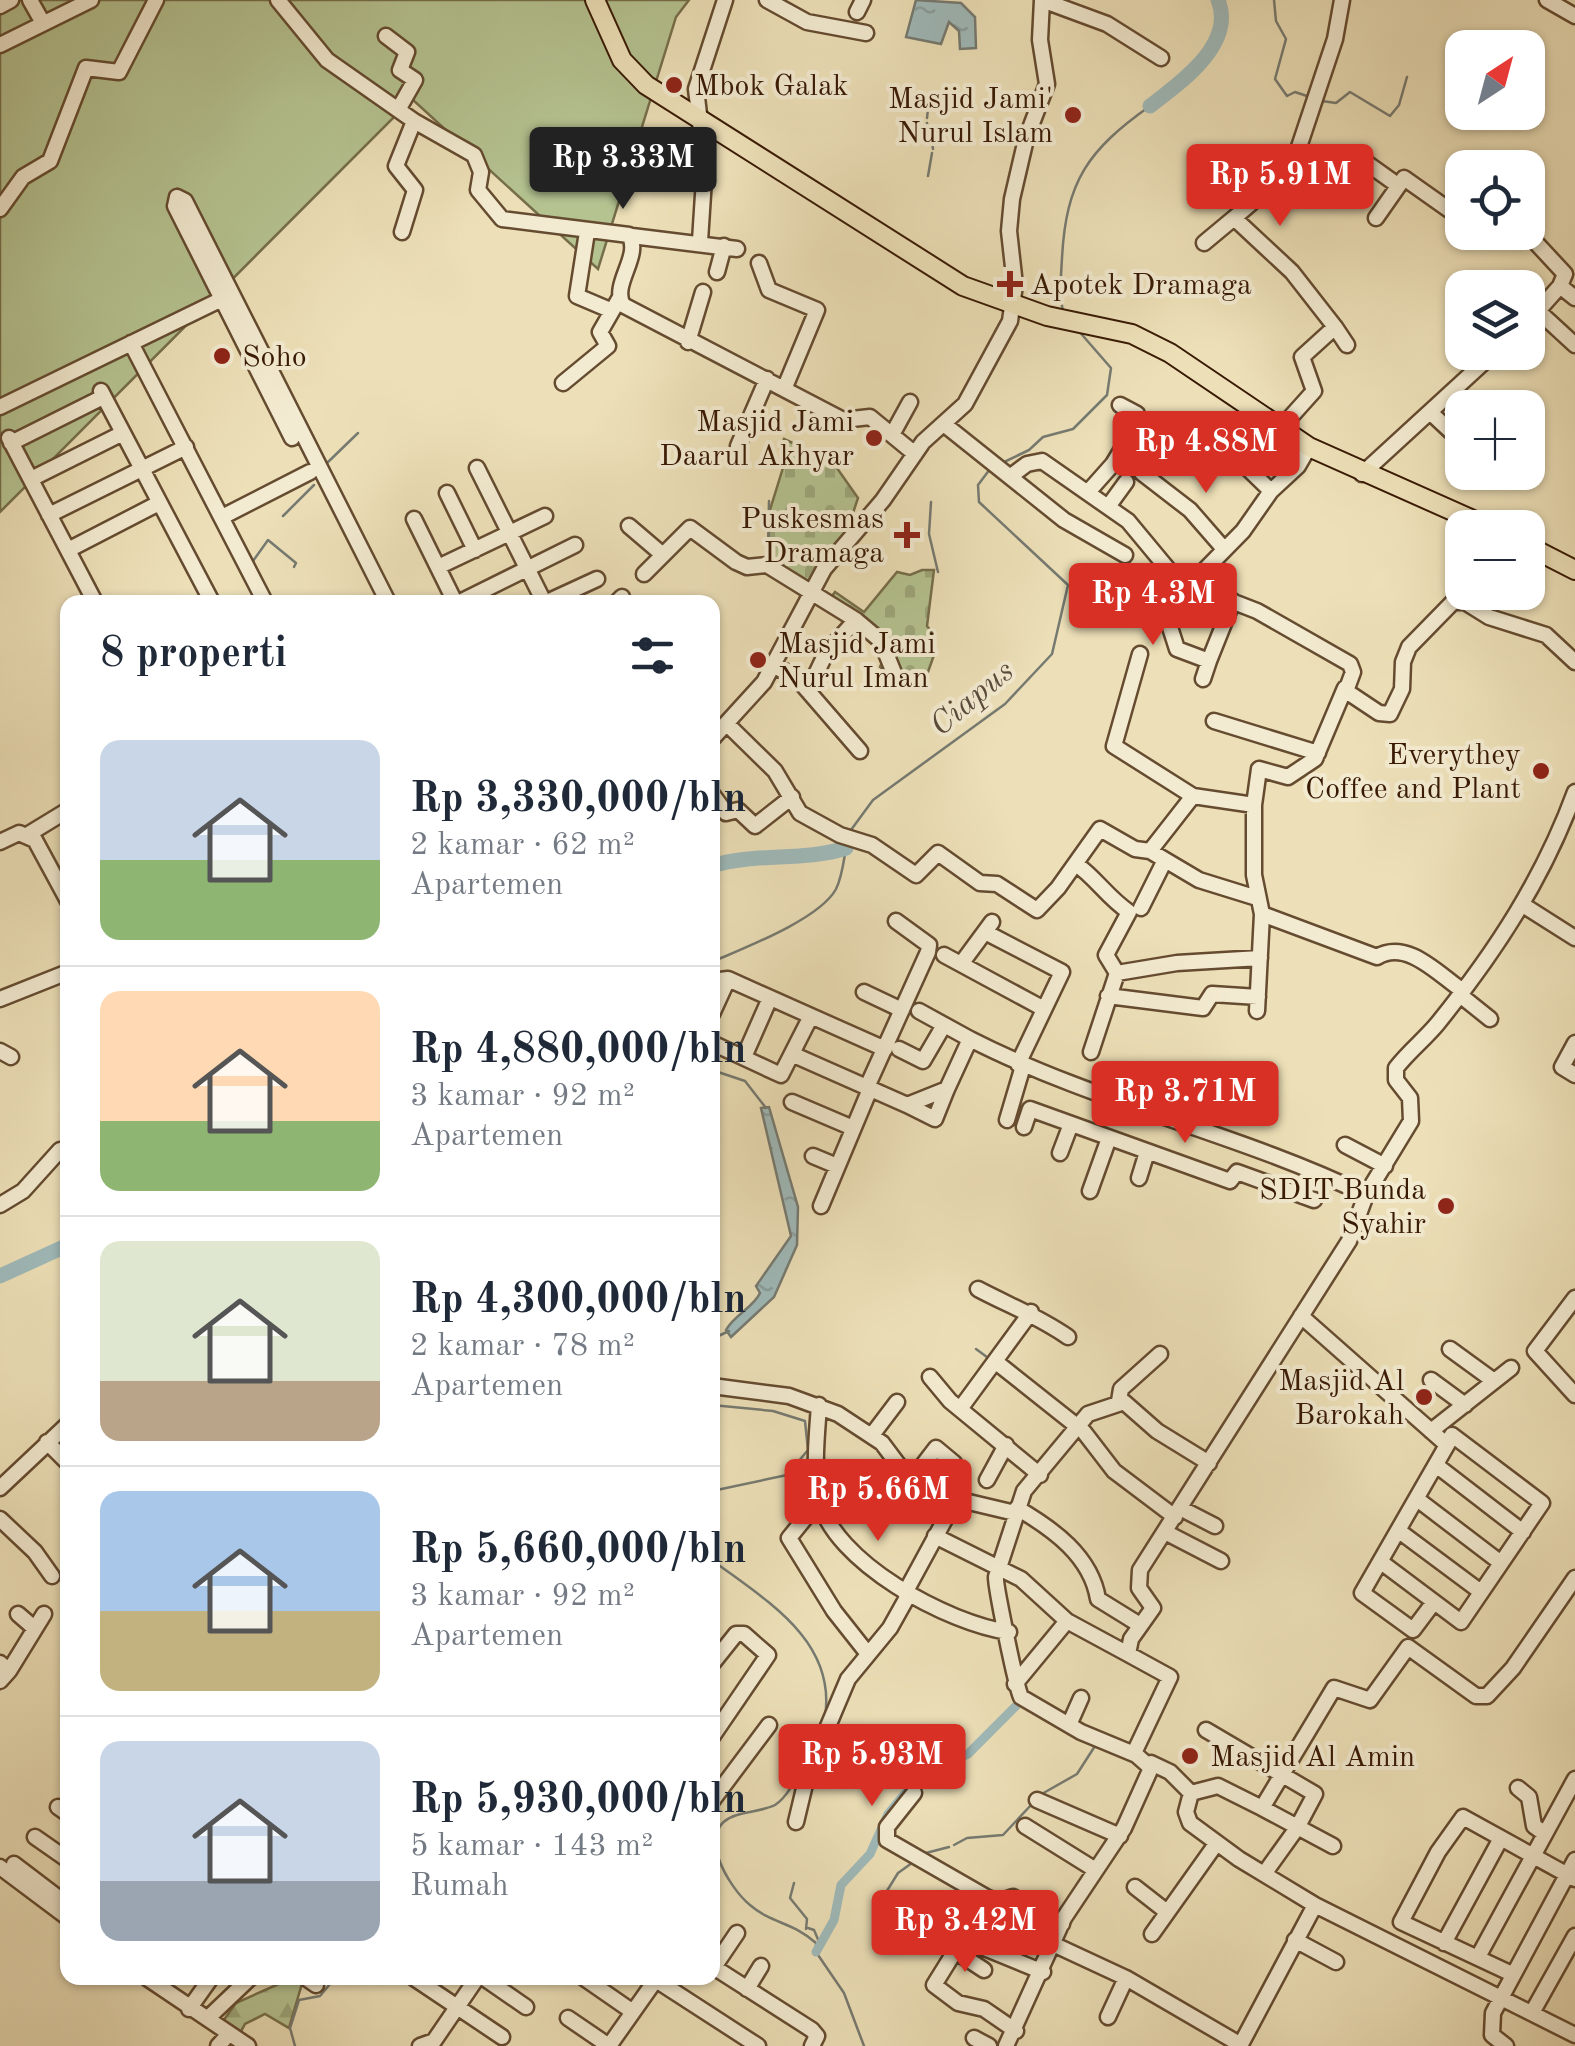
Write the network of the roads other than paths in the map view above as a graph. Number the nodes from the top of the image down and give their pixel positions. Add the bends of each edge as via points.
1 (11, 0) edge
2 (30, 0) edge
3 (156, 0) edge
4 (278, 0) edge
5 (595, 0) edge
6 (724, 0) edge
7 (767, 0) edge
8 (799, 0) edge
9 (1042, 0) edge
10 (1342, 0) edge
11 (85, 2) edge
12 (0, 6) edge
13 (789, 13) junction
14 (43, 23) junction
15 (866, 33) dead end
16 (386, 36) dead end
17 (0, 45) edge
18 (1161, 58) dead end
19 (415, 80) junction
20 (433, 89) dead end
21 (398, 110) junction
22 (696, 118) junction
23 (414, 121) junction
24 (1368, 164) dead end
25 (1292, 168) junction
26 (1396, 184) junction
27 (1316, 199) dead end
28 (1445, 206) edge
29 (0, 209) edge
30 (1234, 218) junction
31 (1376, 218) dead end
32 (402, 232) dead end
33 (587, 232) junction
34 (632, 236) junction
35 (700, 242) junction
36 (1204, 243) dead end
37 (1544, 250) edge
38 (759, 262) dead end
39 (717, 272) dead end
40 (1560, 286) junction
41 (703, 292) dead end
42 (1575, 298) edge
43 (220, 300) junction
44 (1545, 303) edge
45 (615, 305) junction
46 (1014, 306) junction
47 (1545, 324) edge
48 (1335, 327) junction
49 (688, 342) junction
50 (131, 343) junction
51 (1347, 345) dead end
52 (1575, 345) edge
53 (1477, 370) edge
54 (768, 379) junction
55 (563, 383) dead end
56 (785, 387) junction
57 (910, 402) dead end
58 (1120, 405) dead end
59 (0, 407) edge
60 (1432, 413) junction
61 (944, 425) junction
62 (1204, 426) dead end
63 (1445, 426) edge
64 (1279, 430) junction
65 (123, 432) junction
66 (893, 433) junction
67 (738, 446) dead end
68 (186, 447) junction
69 (1309, 448) junction
70 (1152, 451) dead end
71 (915, 454) junction
72 (141, 468) junction
73 (477, 468) dead end
74 (310, 472) junction
75 (1009, 474) junction
76 (1362, 474) junction
77 (31, 480) junction
78 (1126, 482) dead end
79 (1089, 491) junction
80 (1271, 491) junction
81 (447, 493) dead end
82 (159, 503) junction
83 (1110, 504) junction
84 (1457, 510) edge
85 (49, 515) junction
86 (545, 516) dead end
87 (222, 517) junction
88 (414, 518) dead end
89 (629, 526) dead end
90 (510, 534) junction
91 (575, 546) dead end
92 (1224, 549) junction
93 (68, 550) junction
94 (475, 550) junction
95 (662, 555) junction
96 (1126, 555) dead end
97 (1545, 555) edge
98 (438, 567) junction
99 (527, 569) junction
100 (1575, 570) edge
101 (644, 574) dead end
102 (597, 578) dead end
103 (1188, 588) junction
104 (810, 590) junction
105 (91, 595) edge
106 (208, 595) edge
107 (261, 595) edge
108 (374, 595) edge
109 (384, 595) edge
110 (453, 595) edge
111 (472, 595) edge
112 (541, 595) edge
113 (560, 595) edge
114 (1233, 601) junction
115 (1133, 603) dead end
116 (856, 620) junction
117 (1140, 654) dead end
118 (1209, 662) junction
119 (1575, 662) edge
120 (773, 666) junction
121 (894, 673) dead end
122 (1203, 679) dead end
123 (1346, 688) junction
124 (808, 691) junction
125 (1214, 721) dead end
126 (727, 724) junction
127 (720, 731) edge
128 (860, 751) dead end
129 (1318, 754) junction
130 (1575, 792) edge
131 (1193, 796) junction
132 (792, 797) junction
133 (720, 805) edge
134 (1254, 805) junction
135 (60, 815) edge
136 (28, 835) junction
137 (0, 842) edge
138 (1150, 851) junction
139 (1164, 862) junction
140 (1076, 864) junction
141 (60, 885) edge
142 (1257, 898) junction
143 (1523, 905) junction
144 (1141, 908) dead end
145 (1262, 914) junction
146 (896, 921) dead end
147 (1575, 938) edge
148 (944, 954) dead end
149 (1260, 958) junction
150 (961, 964) junction
151 (1117, 973) junction
152 (60, 975) edge
153 (720, 980) edge
154 (864, 992) dead end
155 (1461, 993) junction
156 (1108, 996) junction
157 (770, 998) junction
158 (0, 1000) edge
159 (1044, 1009) junction
160 (902, 1010) junction
161 (919, 1011) dead end
162 (811, 1016) junction
163 (1490, 1018) dead end
164 (944, 1025) junction
165 (970, 1039) junction
166 (1575, 1043) edge
167 (720, 1046) edge
168 (892, 1049) junction
169 (1091, 1052) dead end
170 (794, 1055) junction
171 (744, 1057) junction
172 (1021, 1065) junction
173 (1575, 1075) edge
174 (869, 1088) junction
175 (947, 1089) junction
176 (792, 1102) dead end
177 (907, 1105) junction
178 (1007, 1120) dead end
179 (1071, 1124) junction
180 (1024, 1127) dead end
181 (853, 1128) junction
182 (1109, 1138) junction
183 (1345, 1145) dead end
184 (1249, 1146) junction
185 (60, 1150) dead end
186 (1147, 1152) junction
187 (1060, 1153) dead end
188 (813, 1156) dead end
189 (837, 1166) junction
190 (1384, 1166) junction
191 (1238, 1172) junction
192 (1139, 1178) dead end
193 (1090, 1191) dead end
194 (1366, 1195) junction
195 (1314, 1200) dead end
196 (0, 1205) edge
197 (821, 1206) dead end
198 (978, 1289) dead end
199 (1575, 1298) edge
200 (1031, 1312) junction
201 (1301, 1316) junction
202 (1068, 1337) dead end
203 (1450, 1350) dead end
204 (1160, 1354) dead end
205 (996, 1362) junction
206 (1511, 1368) dead end
207 (930, 1377) dead end
208 (1430, 1380) dead end
209 (1494, 1381) junction
210 (720, 1387) edge
211 (1575, 1395) edge
212 (896, 1402) dead end
213 (1119, 1402) junction
214 (1465, 1404) junction
215 (819, 1405) junction
216 (960, 1409) junction
217 (1081, 1430) junction
218 (60, 1431) edge
219 (1443, 1434) junction
220 (872, 1435) junction
221 (47, 1442) junction
222 (1006, 1446) junction
223 (60, 1455) edge
224 (1209, 1463) junction
225 (1436, 1465) junction
226 (1040, 1475) junction
227 (913, 1478) junction
228 (987, 1480) dead end
229 (0, 1488) edge
230 (1417, 1499) junction
231 (819, 1502) junction
232 (954, 1503) junction
233 (1016, 1511) junction
234 (1177, 1512) junction
235 (0, 1519) edge
236 (1216, 1526) dead end
237 (1399, 1530) junction
238 (1165, 1532) junction
239 (1523, 1532) junction
240 (935, 1536) junction
241 (1221, 1561) dead end
242 (1381, 1562) junction
243 (1502, 1563) junction
244 (1000, 1568) junction
245 (52, 1576) dead end
246 (1575, 1578) edge
247 (1482, 1592) junction
248 (907, 1593) junction
249 (1434, 1602) junction
250 (18, 1614) dead end
251 (44, 1614) dead end
252 (1067, 1621) junction
253 (1140, 1625) junction
254 (33, 1627) junction
255 (1009, 1632) junction
256 (720, 1654) edge
257 (868, 1654) junction
258 (1128, 1654) junction
259 (3, 1672) edge
260 (1015, 1684) junction
261 (1081, 1698) dead end
262 (720, 1725) edge
263 (769, 1725) dead end
264 (1069, 1725) junction
265 (1206, 1730) dead end
266 (1134, 1754) junction
267 (1151, 1763) junction
268 (1283, 1774) junction
269 (1575, 1779) edge
270 (1518, 1788) dead end
271 (720, 1790) edge
272 (1191, 1792) junction
273 (914, 1793) dead end
274 (1037, 1800) dead end
275 (1262, 1808) junction
276 (796, 1822) dead end
277 (1026, 1826) dead end
278 (1297, 1828) junction
279 (1545, 1834) junction
280 (35, 1836) dead end
281 (1120, 1836) junction
282 (1500, 1840) junction
283 (1216, 1844) junction
284 (1333, 1846) dead end
285 (60, 1854) edge
286 (1532, 1856) junction
287 (1575, 1860) edge
288 (7, 1865) edge
289 (1094, 1869) junction
290 (1264, 1874) junction
291 (1571, 1877) edge
292 (1135, 1887) dead end
293 (988, 1898) junction
294 (60, 1900) edge
295 (884, 1902) dead end
296 (1316, 1905) junction
297 (60, 1911) edge
298 (1167, 1912) junction
299 (1062, 1924) junction
300 (737, 1933) dead end
301 (1152, 1934) dead end
302 (1575, 1936) edge
303 (1295, 1940) junction
304 (1444, 1944) junction
305 (959, 1946) junction
306 (982, 1946) dead end
307 (1055, 1946) junction
308 (720, 1957) edge
309 (1478, 1957) junction
310 (1336, 1962) dead end
311 (761, 1966) dead end
312 (720, 1970) edge
313 (984, 1970) dead end
314 (1043, 1972) junction
315 (1512, 1974) junction
316 (1126, 1978) junction
317 (156, 1985) edge
318 (206, 1985) edge
319 (243, 1985) edge
320 (424, 1985) edge
321 (474, 1985) edge
322 (491, 1985) edge
323 (594, 1985) edge
324 (651, 1985) edge
325 (666, 1985) edge
326 (746, 1989) junction
327 (1500, 1995) junction
328 (457, 2007) junction
329 (526, 2007) dead end
330 (189, 2009) junction
331 (634, 2012) junction
332 (1533, 2012) junction
333 (1108, 2017) dead end
334 (209, 2018) junction
335 (568, 2018) dead end
336 (1016, 2031) junction
337 (1575, 2035) edge
338 (502, 2037) dead end
339 (974, 2038) dead end
340 (224, 2040) edge
341 (1492, 2040) edge
342 (432, 2044) edge
343 (248, 2046) edge
344 (758, 2046) edge
345 (812, 2046) edge
346 (989, 2046) edge
347 (1006, 2046) edge
348 (1241, 2046) edge
349 (1506, 2046) edge

1 - 12 street
2 - 14 street
3 - 29 street via 119,72 92,66 83,71 50,161 23,176
4 - 21 street via 317,51
5 - 22 main road via 630,72
6 - 22 street via 698,73
7 - 13 street
8 - 13 street
9 - 18 street via 1096,18
9 - 46 street via 1047,84 1012,199
10 - 25 street via 1336,39
11 - 14 street
13 - 15 street
14 - 17 street
16 - 19 street via 408,52 400,70
19 - 20 street
19 - 21 street
21 - 23 street
22 - 35 street via 705,164
22 - 46 main road via 931,268
23 - 32 street via 396,166 415,190
23 - 33 street via 474,155 478,190 502,219
24 - 26 street
25 - 27 street
25 - 30 street
26 - 28 street via 1409,179
26 - 31 street
30 - 36 street
30 - 48 street via 1292,272
33 - 34 street
33 - 45 street via 576,296
34 - 35 street
34 - 45 street
35 - 39 street via 730,247
37 - 40 street via 1563,268
38 - 56 street via 769,290 817,310
40 - 42 street
40 - 44 street
41 - 49 street
43 - 50 street
43 - 74 street
43 - 109 street via 175,206 177,197
45 - 49 street
45 - 55 street via 600,332 608,346
46 - 61 street via 976,389
46 - 64 main road via 1132,334 1170,352
47 - 52 street
48 - 51 street
48 - 64 street via 1302,357 1314,391
49 - 54 street
50 - 59 street
50 - 68 street
53 - 60 street
54 - 56 street
54 - 67 street
56 - 66 street via 843,420 868,417
57 - 66 street
58 - 79 street via 1137,414 1138,422
60 - 63 street
60 - 76 street
61 - 71 street
61 - 75 street
62 - 80 street
64 - 69 main road
65 - 72 street
65 - 77 street
65 - 77 street via 102,394 10,440
66 - 71 street
68 - 72 street
68 - 87 street
69 - 76 main road
69 - 80 street
70 - 92 street via 1141,472 1182,503
71 - 104 street
72 - 82 street
72 - 85 street
73 - 90 street
74 - 87 street
74 - 108 street
75 - 79 street via 1037,460
75 - 96 street via 1064,520
76 - 84 main road
77 - 85 street
78 - 83 street
79 - 83 street
80 - 92 street
81 - 94 street
82 - 93 street
82 - 106 street
83 - 103 street
85 - 93 street
86 - 90 street
87 - 107 street
88 - 98 street
89 - 95 street
90 - 94 street
90 - 99 street
91 - 99 street
92 - 103 street
93 - 105 street
94 - 98 street
95 - 101 street
95 - 104 street via 690,528 736,562 763,563
97 - 100 main road
98 - 110 street
99 - 111 street
99 - 112 street
102 - 113 street
103 - 114 street
104 - 116 street
104 - 120 street
114 - 118 street
114 - 123 street via 1350,664
115 - 118 street via 1168,621 1177,649
116 - 121 street via 878,638
116 - 124 street via 826,653
117 - 131 street via 1114,746
118 - 122 street
119 - 123 street via 1546,636 1456,601 1407,651 1392,712 1379,713
120 - 124 street
120 - 126 street
123 - 129 street
124 - 128 street
125 - 129 street
126 - 127 street
126 - 132 street
129 - 134 street via 1290,776 1258,769
130 - 143 street
131 - 134 street
131 - 138 street
132 - 133 street via 755,826
132 - 140 street via 803,815 916,875 940,853 980,883 996,884 1036,910
134 - 142 street
135 - 136 street
136 - 137 street
136 - 141 street
138 - 139 street
138 - 140 street via 1100,829
139 - 142 street
139 - 144 street
140 - 151 street via 1128,912 1107,947
142 - 145 street
143 - 147 street
143 - 155 street
145 - 149 street
145 - 155 street via 1342,947 1410,954
146 - 160 street via 929,945
148 - 150 street
149 - 151 street
149 - 156 street via 1258,1004 1208,994 1203,1008
150 - 159 street
150 - 159 street via 988,927 1061,970
151 - 156 street
152 - 158 street
153 - 157 street
154 - 160 street
155 - 163 street
155 - 190 street via 1396,1068 1396,1080 1410,1098 1411,1121
156 - 169 street
157 - 162 street
157 - 171 street
159 - 172 street
160 - 168 street
161 - 164 street
162 - 168 street
162 - 170 street
164 - 165 street
164 - 168 street via 923,1061
165 - 172 street
165 - 175 street
166 - 173 street via 1562,1067
167 - 171 street
168 - 174 street
170 - 171 street via 781,1075
170 - 174 street
172 - 178 street
172 - 184 street
174 - 177 street
174 - 181 street
175 - 177 street
175 - 177 street via 935,1119
176 - 181 street
179 - 180 street via 1030,1109
179 - 182 street
179 - 187 street
181 - 189 street
182 - 186 street
182 - 193 street
183 - 190 street
184 - 191 street
184 - 194 street
185 - 196 street via 23,1192
186 - 191 street via 1230,1181
186 - 192 street
188 - 189 street
189 - 197 street
190 - 194 street
191 - 195 street
194 - 201 street via 1354,1234
198 - 200 street
199 - 211 street via 1535,1352
200 - 202 street
200 - 205 street
201 - 219 street
201 - 224 street
203 - 209 street
204 - 213 street via 1121,1389
205 - 216 street
205 - 217 street
206 - 209 street
207 - 216 street
208 - 214 street
209 - 214 street
210 - 215 street
212 - 220 street
213 - 217 street via 1088,1414
213 - 224 street
214 - 219 street
215 - 220 street
215 - 231 street
216 - 222 street
217 - 226 street
217 - 234 street via 1114,1471
218 - 221 street
219 - 225 street
219 - 239 street via 1542,1503
220 - 227 street
221 - 223 street
221 - 229 street
222 - 226 street
222 - 228 street
224 - 234 street
225 - 230 street
225 - 239 street
226 - 233 street
227 - 232 street
227 - 232 street via 937,1448 953,1462
230 - 237 street
230 - 243 street
231 - 248 street via 842,1540
231 - 257 street via 789,1538
232 - 233 street
232 - 240 street
233 - 244 street
233 - 253 street via 1056,1534 1084,1562 1098,1599
234 - 236 street
234 - 238 street
235 - 245 street
237 - 242 street
237 - 247 street
238 - 241 street
238 - 253 street via 1138,1574 1139,1588 1153,1606
239 - 243 street
240 - 244 street
240 - 248 street
242 - 249 street
242 - 249 street via 1362,1593 1413,1630
243 - 247 street
244 - 252 street
244 - 255 street via 995,1590
246 - 268 street via 1486,1696 1476,1696 1408,1647 1370,1700 1334,1688
247 - 249 street via 1462,1622
248 - 255 street
248 - 257 street
250 - 254 street
251 - 254 street
252 - 258 street
252 - 260 street
253 - 258 street
254 - 259 street
255 - 260 street
256 - 262 street via 736,1634 768,1655
257 - 276 street via 848,1679 807,1776
258 - 266 street via 1170,1677
260 - 264 street via 1021,1696
261 - 264 street
263 - 271 street
264 - 266 street
265 - 268 street
266 - 267 street
267 - 272 street
267 - 281 street
268 - 275 street
268 - 278 street via 1315,1794
269 - 279 street
270 - 279 street via 1528,1798 1534,1826
272 - 275 street via 1218,1786
272 - 283 street via 1188,1818
273 - 293 street via 887,1827 887,1840
274 - 281 street
275 - 278 street
277 - 289 street
278 - 284 street
278 - 290 street
279 - 286 street
280 - 285 street
281 - 289 street
282 - 286 street
282 - 304 street
282 - 304 street via 1464,1817 1438,1852 1401,1922
283 - 290 street
283 - 298 street
286 - 291 street
286 - 309 street
287 - 291 street
288 - 294 street
288 - 297 street
289 - 299 street
290 - 296 street
291 - 315 street
292 - 298 street
293 - 299 street via 1013,1898
293 - 305 street
295 - 305 street
296 - 303 street
296 - 327 street
298 - 301 street
299 - 307 street
300 - 308 street
302 - 332 street
303 - 310 street
303 - 348 street
304 - 309 street
305 - 313 street
305 - 336 street via 936,1988
306 - 314 street
307 - 314 street
307 - 316 street
309 - 315 street
311 - 326 street
312 - 326 street
314 - 336 street
315 - 327 street
316 - 333 street
316 - 348 street
317 - 330 street
318 - 330 street
319 - 334 street
320 - 328 street
321 - 328 street
322 - 329 street
323 - 331 street
324 - 331 street
325 - 344 street
326 - 345 street via 812,2030
327 - 332 street
327 - 341 street via 1490,2022
328 - 338 street
328 - 342 street
330 - 334 street
331 - 335 street via 609,2046
332 - 337 street
334 - 340 street
336 - 347 street
339 - 346 street
340 - 343 street
341 - 349 street

